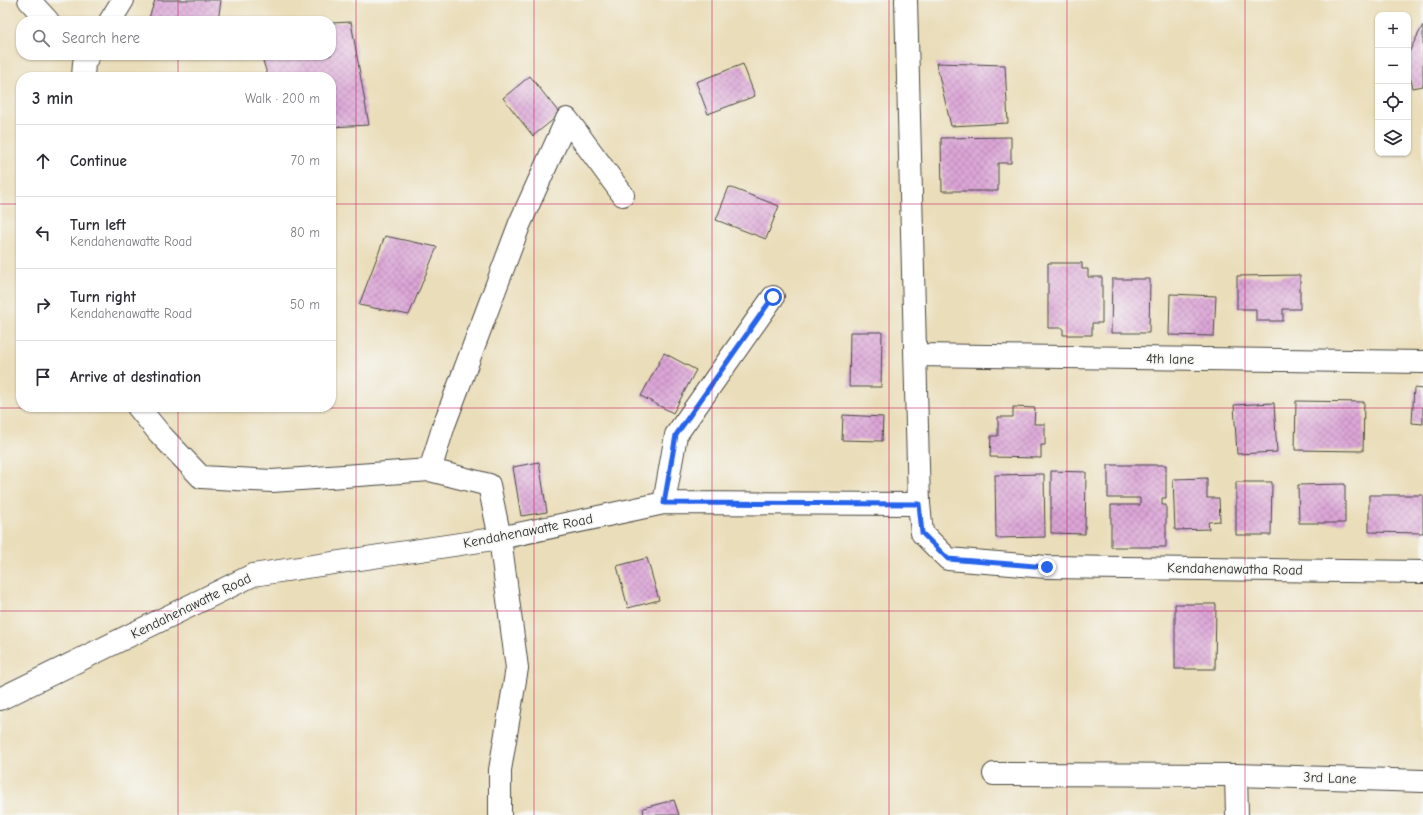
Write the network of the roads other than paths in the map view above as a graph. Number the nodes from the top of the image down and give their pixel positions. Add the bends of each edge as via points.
1 (30, 0) edge
2 (123, 0) edge
3 (906, 0) edge
4 (44, 16) edge
5 (113, 16) edge
6 (623, 195) dead end
7 (773, 297) dead end
8 (917, 355) junction
9 (1423, 362) edge
10 (142, 412) edge
11 (430, 470) junction
12 (664, 503) junction
13 (919, 504) junction
14 (500, 538) junction
15 (1423, 572) edge
16 (0, 699) edge
17 (994, 774) dead end
18 (1236, 775) junction
19 (1423, 781) edge
20 (500, 815) edge
21 (1237, 815) edge

1 - 4 street
2 - 5 street
3 - 8 street
6 - 11 street via 567,119 520,223 444,425
7 - 12 street via 676,435
8 - 9 street, 4th lane
8 - 13 street
10 - 11 street via 201,476 272,481
11 - 14 street via 489,485
12 - 13 street, Kendahenawatte Road
12 - 14 street, Kendahenawatte Road
13 - 15 street, Kendahenawatha Road via 922,533 948,559 1047,567
14 - 16 street, Kendahenawatte Road via 253,575
14 - 20 street via 517,668 500,770
17 - 18 street, 3rd Lane
18 - 19 street, 3rd Lane
18 - 21 street

